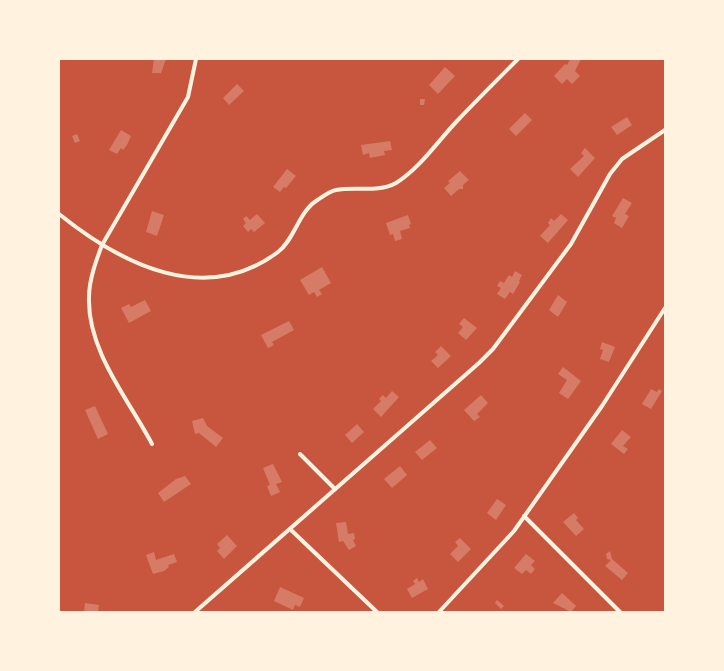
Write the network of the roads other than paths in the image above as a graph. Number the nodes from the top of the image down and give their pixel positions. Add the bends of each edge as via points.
1 (196, 59) edge
2 (518, 59) edge
3 (665, 130) edge
4 (59, 214) edge
5 (102, 245) junction
6 (665, 308) edge
7 (152, 444) dead end
8 (300, 454) dead end
9 (336, 489) junction
10 (524, 516) junction
11 (291, 530) junction
12 (195, 612) edge
13 (377, 612) edge
14 (439, 612) edge
15 (620, 612) edge

1 - 5 street via 188,97
2 - 5 street via 422,160 396,182 383,188 335,190 314,203 280,251 258,266 233,275 207,279 174,276 137,263
3 - 9 street via 622,159 610,174 571,244 493,349
4 - 5 street
5 - 7 street via 89,298 94,331 108,371
6 - 10 street via 602,406
8 - 9 street
9 - 11 street
10 - 14 street
10 - 15 street
11 - 12 street
11 - 13 street

